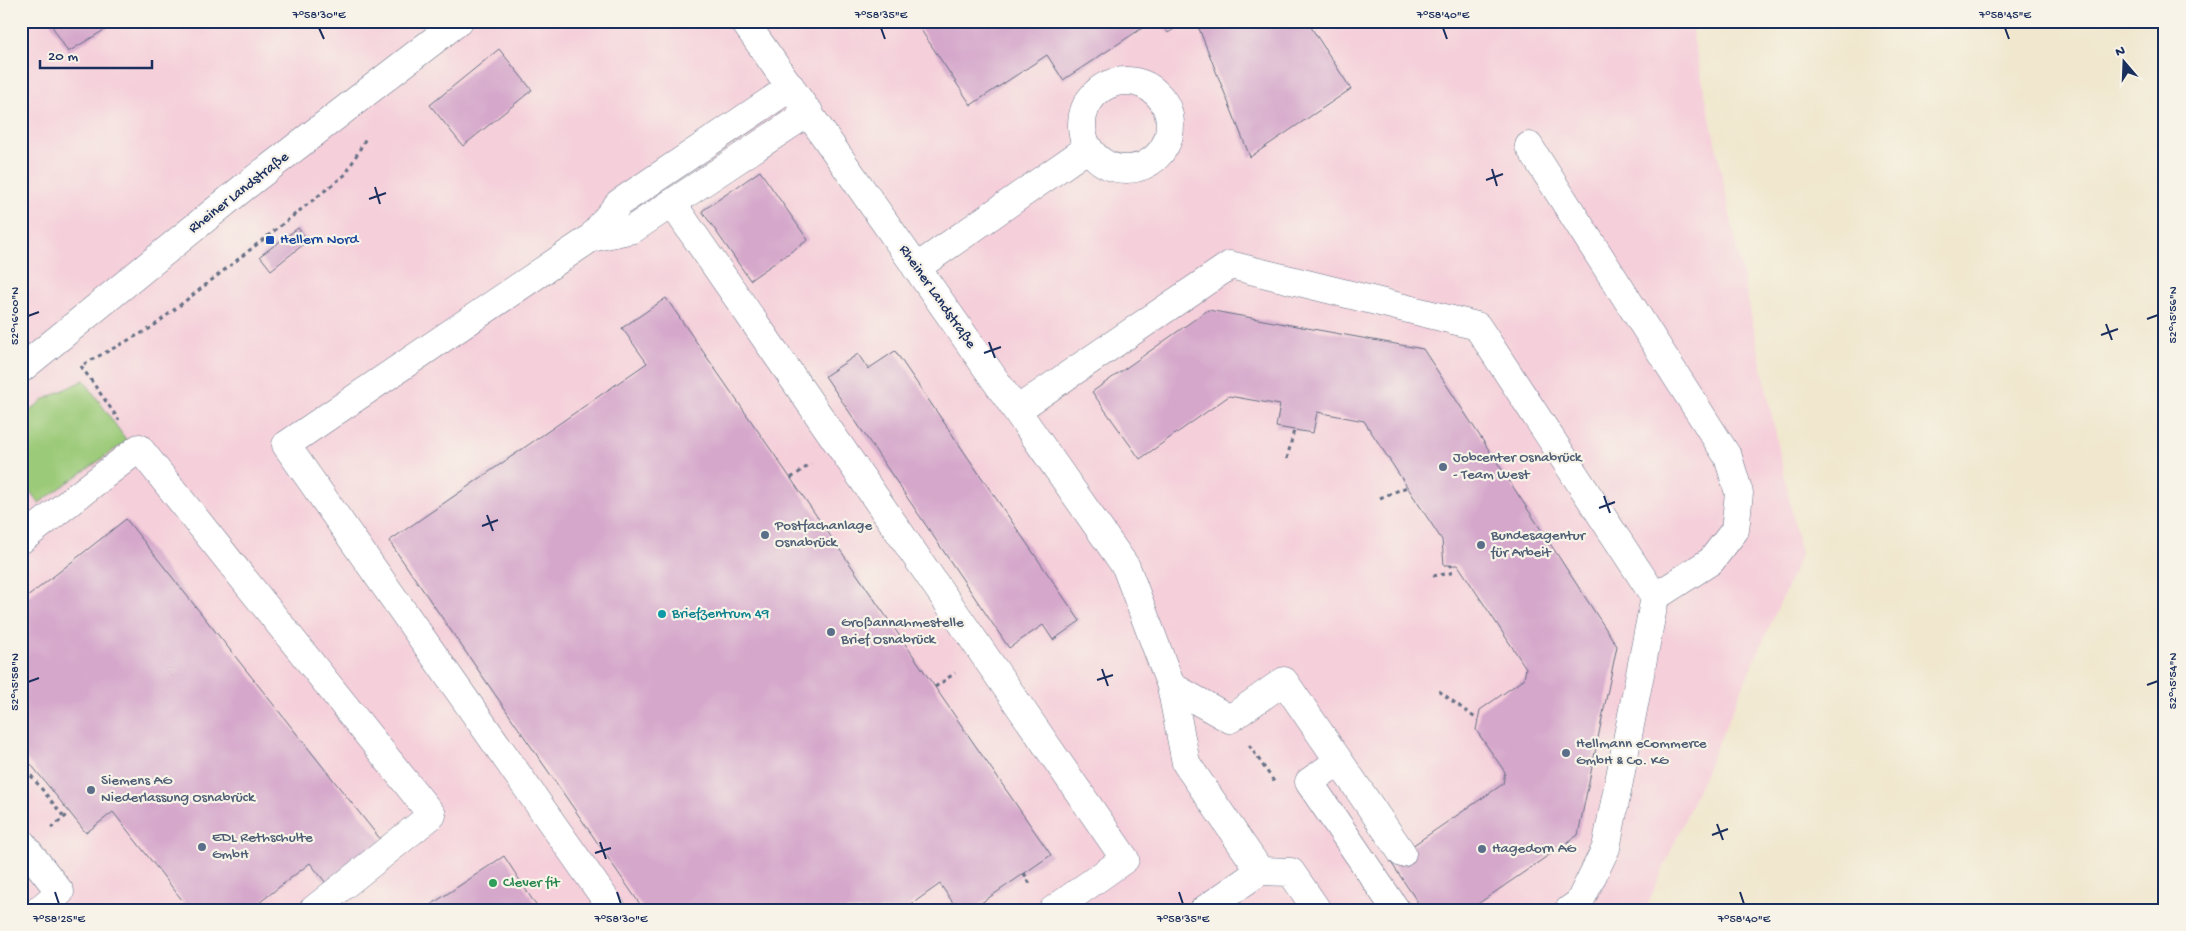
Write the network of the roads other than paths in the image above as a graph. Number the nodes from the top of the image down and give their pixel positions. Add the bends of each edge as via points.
1 (459, 21) edge
2 (744, 21) edge
3 (791, 87) junction
4 (809, 112) junction
5 (1529, 146) dead end
6 (1088, 148) dead end
7 (672, 203) junction
8 (591, 238) junction
9 (916, 268) junction
10 (21, 368) edge
11 (1017, 410) junction
12 (21, 540) edge
13 (1655, 597) junction
14 (1170, 686) junction
15 (1339, 761) junction
16 (21, 842) edge
17 (1402, 853) dead end
18 (1260, 871) junction
19 (38, 910) edge
20 (312, 910) edge
21 (613, 910) edge
22 (1053, 910) edge
23 (1204, 910) edge
24 (1317, 910) edge
25 (1396, 910) edge
26 (1569, 910) edge

1 - 10 street, Rheiner Landstraße via 243,188
2 - 3 street, Rheiner Landstraße
3 - 4 street, Rheiner Landstraße
3 - 8 street via 619,203
4 - 7 street
4 - 9 street, Rheiner Landstraße
5 - 13 street via 1728,457 1739,493 1735,530 1711,562
6 - 9 street
7 - 8 street via 633,229
7 - 22 street via 1125,859
8 - 21 street via 286,445
9 - 11 street, Rheiner Landstraße
11 - 13 street via 1230,265 1477,326
11 - 14 street, Rheiner Landstraße via 1126,567
12 - 20 street via 139,448 432,815
13 - 26 street via 1606,848 1579,903
14 - 15 street via 1230,718 1284,681
14 - 18 street, Rheiner Landstraße via 1186,763
15 - 17 street
15 - 25 street via 1309,782
16 - 19 street via 60,892
18 - 23 street
18 - 24 street via 1291,872

